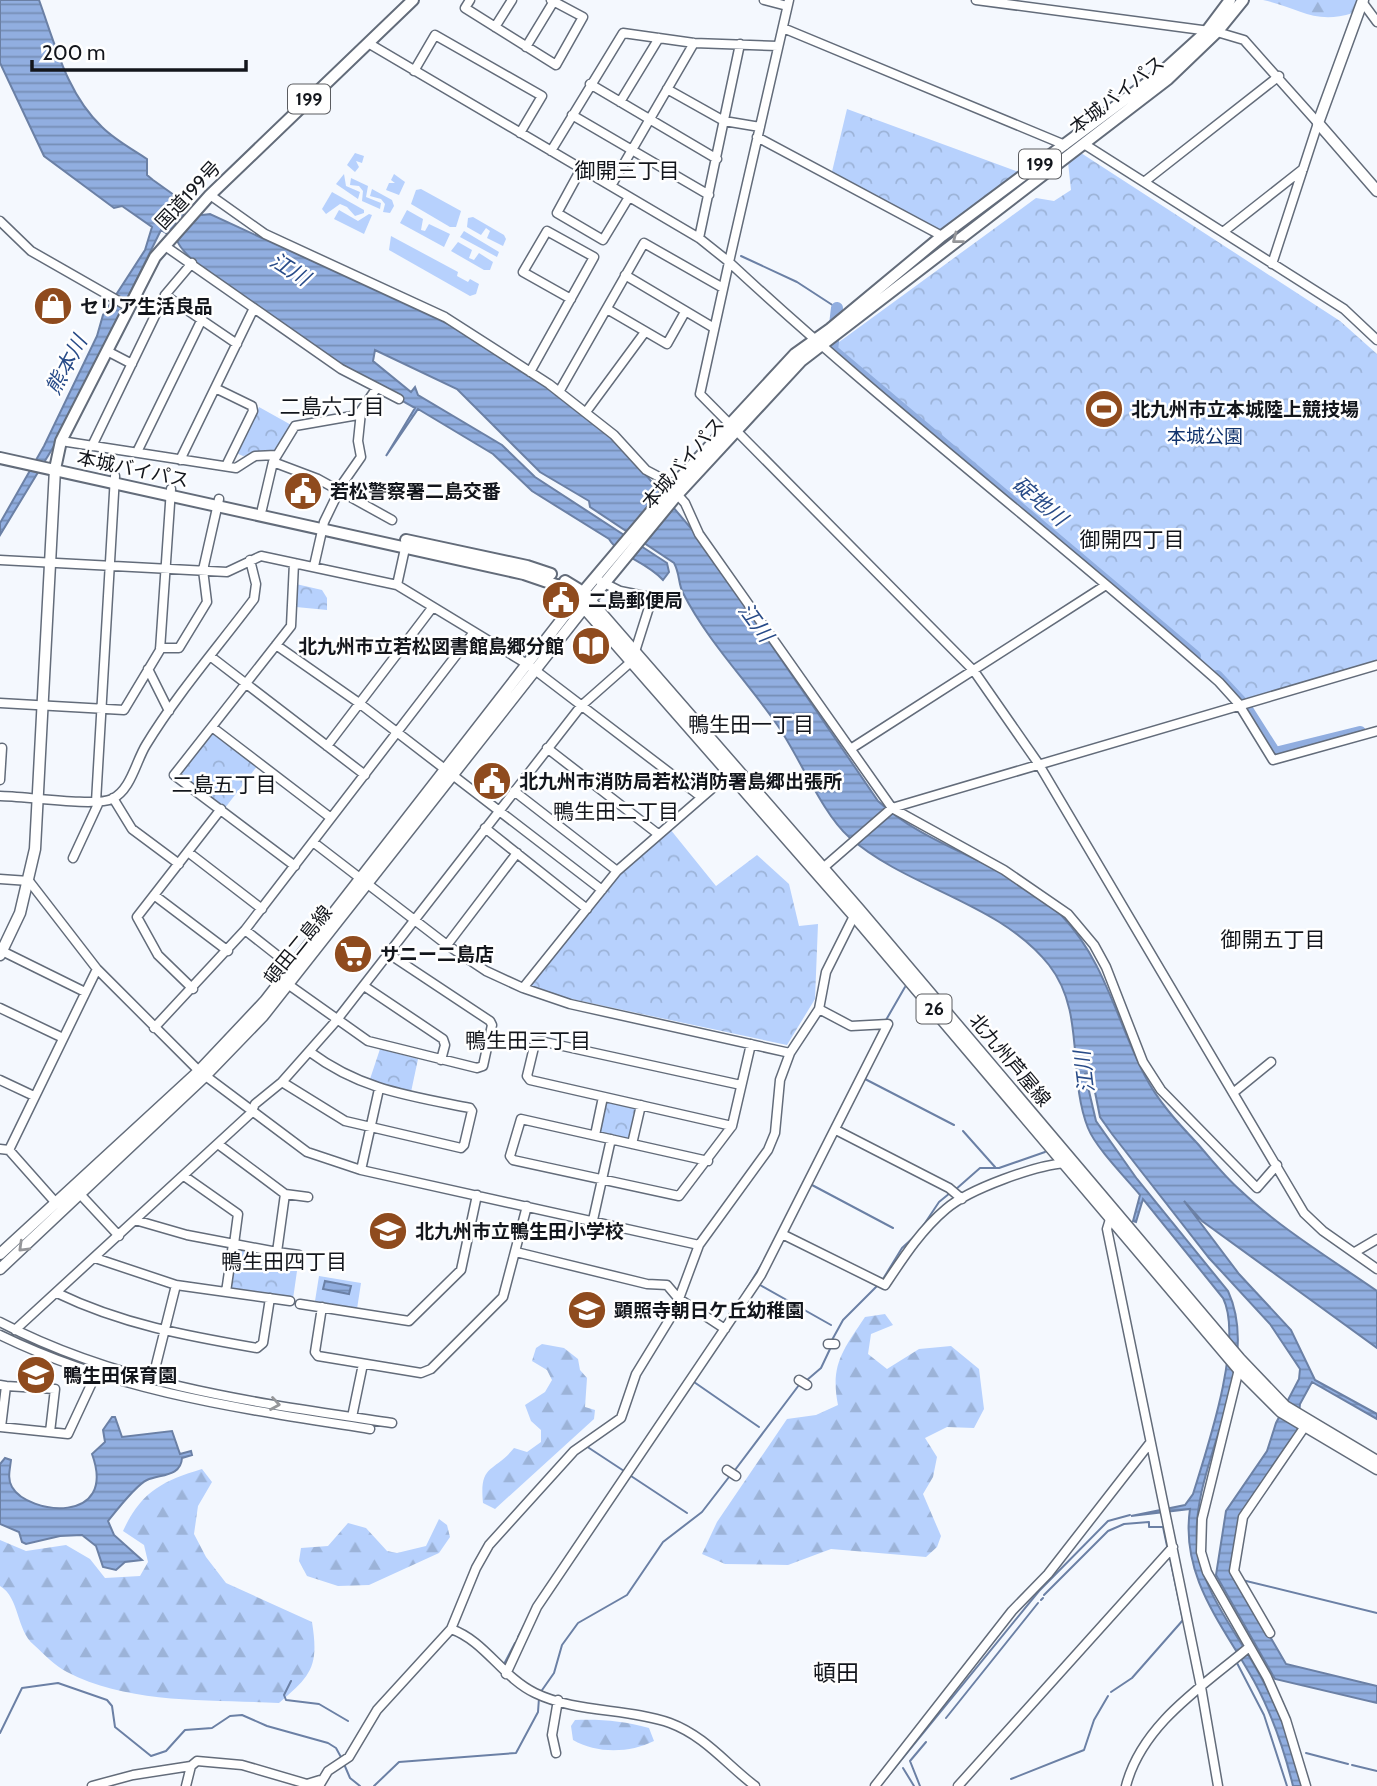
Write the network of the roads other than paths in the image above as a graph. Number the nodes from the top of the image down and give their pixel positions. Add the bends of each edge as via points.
1 (413, 0) edge
2 (470, 0) edge
3 (512, 0) edge
4 (764, 0) edge
5 (976, 0) edge
6 (1052, 0) edge
7 (1230, 0) edge
8 (1243, 0) edge
9 (553, 1) edge
10 (1363, 1) edge
11 (788, 3) edge
12 (1050, 11) junction
13 (1377, 22) edge
14 (495, 27) junction
15 (783, 28) junction
16 (1212, 32) junction
17 (659, 38) junction
18 (368, 43) junction
19 (694, 43) junction
20 (740, 44) junction
21 (526, 47) junction
22 (778, 47) junction
23 (414, 71) junction
24 (1279, 76) junction
25 (590, 84) junction
26 (667, 89) junction
27 (620, 102) junction
28 (572, 115) junction
29 (650, 120) junction
30 (724, 121) junction
31 (1318, 123) junction
32 (760, 127) junction
33 (520, 133) junction
34 (757, 137) junction
35 (1084, 144) junction
36 (1065, 145) junction
37 (632, 150) junction
38 (551, 151) junction
39 (717, 159) junction
40 (581, 169) junction
41 (1303, 169) junction
42 (1144, 182) junction
43 (611, 186) junction
44 (1377, 191) edge
45 (709, 195) junction
46 (208, 197) junction
47 (629, 197) junction
48 (0, 221) edge
49 (1223, 232) junction
50 (942, 236) junction
51 (699, 238) junction
52 (167, 244) junction
53 (729, 262) junction
54 (192, 263) junction
55 (1272, 264) junction
56 (625, 275) junction
57 (723, 288) junction
58 (165, 295) junction
59 (571, 299) junction
60 (129, 307) junction
61 (254, 308) junction
62 (607, 309) junction
63 (685, 312) junction
64 (202, 320) junction
65 (844, 323) junction
66 (714, 328) junction
67 (645, 332) junction
68 (1377, 340) edge
69 (237, 344) junction
70 (817, 344) junction
71 (107, 351) junction
72 (132, 364) junction
73 (530, 372) junction
74 (215, 388) junction
75 (376, 388) junction
76 (559, 391) junction
77 (398, 399) dead end
78 (361, 412) junction
79 (586, 412) junction
80 (733, 426) junction
81 (61, 441) junction
82 (92, 446) junction
83 (0, 452) edge
84 (137, 452) junction
85 (0, 458) edge
86 (274, 459) junction
87 (180, 460) junction
88 (44, 464) junction
89 (226, 466) junction
90 (114, 479) junction
91 (338, 490) junction
92 (673, 491) junction
93 (171, 492) junction
94 (219, 502) junction
95 (262, 509) junction
96 (392, 520) dead end
97 (324, 526) junction
98 (405, 544) junction
99 (0, 560) edge
100 (250, 560) junction
101 (295, 563) junction
102 (51, 564) junction
103 (111, 566) junction
104 (314, 566) junction
105 (165, 568) junction
106 (203, 570) junction
107 (600, 581) junction
108 (397, 585) junction
109 (1106, 585) junction
110 (652, 598) junction
111 (584, 600) junction
112 (674, 602) dead end
113 (432, 608) junction
114 (474, 632) junction
115 (276, 645) junction
116 (160, 648) junction
117 (210, 656) junction
118 (634, 656) junction
119 (1377, 665) edge
120 (531, 667) junction
121 (148, 669) junction
122 (974, 671) junction
123 (246, 683) junction
124 (0, 703) edge
125 (359, 703) junction
126 (1238, 704) junction
127 (43, 705) junction
128 (581, 706) junction
129 (102, 708) junction
130 (169, 711) junction
131 (212, 727) junction
132 (1377, 731) edge
133 (397, 732) junction
134 (327, 746) junction
135 (2, 748) edge
136 (547, 748) junction
137 (852, 748) junction
138 (1038, 763) junction
139 (733, 770) junction
140 (449, 771) junction
141 (365, 775) junction
142 (0, 780) edge
143 (514, 791) junction
144 (0, 796) edge
145 (700, 796) junction
146 (38, 797) junction
147 (113, 799) junction
148 (98, 802) junction
149 (892, 808) junction
150 (221, 809) junction
151 (499, 809) junction
152 (331, 818) junction
153 (485, 828) junction
154 (658, 834) junction
155 (313, 842) junction
156 (188, 852) junction
157 (517, 853) junction
158 (73, 858) dead end
159 (178, 864) junction
160 (295, 866) junction
161 (823, 868) junction
162 (617, 871) junction
163 (0, 879) edge
164 (29, 881) junction
165 (365, 883) junction
166 (602, 890) junction
167 (154, 895) junction
168 (262, 909) junction
169 (587, 909) junction
170 (856, 912) junction
171 (415, 920) junction
172 (245, 930) junction
173 (447, 945) junction
174 (228, 951) junction
175 (1, 953) edge
176 (389, 954) junction
177 (292, 967) junction
178 (97, 969) junction
179 (289, 985) junction
180 (364, 986) junction
181 (523, 988) junction
182 (194, 989) junction
183 (85, 992) junction
184 (0, 1008) edge
185 (819, 1009) junction
186 (336, 1021) junction
187 (154, 1028) junction
188 (63, 1038) junction
189 (751, 1044) junction
190 (310, 1052) junction
191 (789, 1053) junction
192 (441, 1060) junction
193 (1271, 1062) dead end
194 (202, 1073) junction
195 (0, 1080) edge
196 (282, 1082) junction
197 (741, 1085) junction
198 (379, 1089) junction
199 (1233, 1093) junction
200 (34, 1096) junction
201 (603, 1097) junction
202 (640, 1105) junction
203 (251, 1113) junction
204 (732, 1126) junction
205 (370, 1129) junction
206 (836, 1130) junction
207 (595, 1135) junction
208 (611, 1139) junction
209 (218, 1144) junction
210 (632, 1144) junction
211 (4, 1150) edge
212 (708, 1161) junction
213 (1066, 1163) junction
214 (1277, 1165) junction
215 (361, 1170) junction
216 (184, 1176) junction
217 (602, 1180) junction
218 (79, 1193) junction
219 (285, 1194) junction
220 (477, 1195) junction
221 (308, 1197) dead end
222 (962, 1199) junction
223 (56, 1203) junction
224 (527, 1206) junction
225 (1113, 1214) junction
226 (135, 1220) junction
227 (593, 1220) junction
228 (782, 1234) junction
229 (119, 1236) junction
230 (1377, 1239) edge
231 (233, 1244) junction
232 (699, 1245) junction
233 (277, 1252) junction
234 (516, 1252) junction
235 (1354, 1252) junction
236 (0, 1254) edge
237 (299, 1255) dead end
238 (95, 1258) junction
239 (0, 1269) edge
240 (1377, 1269) edge
241 (176, 1285) junction
242 (226, 1292) junction
243 (57, 1293) junction
244 (270, 1298) junction
245 (678, 1298) junction
246 (290, 1301) dead end
247 (300, 1304) dead end
248 (322, 1307) junction
249 (0, 1322) edge
250 (725, 1329) junction
251 (15, 1330) junction
252 (164, 1332) junction
253 (0, 1335) edge
254 (1240, 1359) junction
255 (363, 1364) junction
256 (1239, 1370) junction
257 (96, 1374) junction
258 (152, 1381) junction
259 (3, 1385) edge
260 (1283, 1409) junction
261 (352, 1417) junction
262 (392, 1423) dead end
263 (1305, 1424) junction
264 (1, 1427) edge
265 (370, 1429) dead end
266 (50, 1432) junction
267 (1150, 1443) junction
268 (1377, 1461) edge
269 (1377, 1469) edge
270 (727, 1470) dead end
271 (736, 1476) dead end
272 (1173, 1547) junction
273 (451, 1629) junction
274 (1270, 1633) dead end
275 (1248, 1648) junction
276 (506, 1674) junction
277 (1201, 1688) junction
278 (558, 1700) junction
279 (556, 1753) dead end
280 (191, 1766) junction
281 (319, 1783) edge
282 (92, 1786) edge
283 (186, 1786) edge
284 (755, 1786) edge
285 (875, 1786) edge
286 (958, 1786) edge
287 (1126, 1786) edge
288 (1218, 1786) edge
289 (1306, 1786) edge

1 - 18 highway, 国道199号 / 199
2 - 14 street via 465,8
3 - 14 street
4 - 11 street
5 - 12 street
6 - 12 street
7 - 16 highway, 本城バイパス / 199
8 - 16 highway, 本城バイパス / 199
9 - 21 street
9 - 21 street via 583,17 555,65
10 - 13 street
10 - 31 main road
11 - 15 street
12 - 16 street
14 - 21 street
15 - 22 street
15 - 36 street
16 - 24 street via 1244,40
16 - 35 highway, 本城バイパス / 199 via 1168,79
16 - 36 highway, 本城バイパス / 199
17 - 19 street
17 - 25 street via 623,33
17 - 27 street
18 - 23 street
18 - 46 highway, 国道199号 / 199
19 - 20 street
19 - 26 street
20 - 22 street
20 - 30 street
22 - 32 street
23 - 33 street
23 - 33 street via 435,35 541,96
24 - 31 street
24 - 42 street
25 - 27 street
25 - 28 street
26 - 29 street
26 - 30 street
27 - 29 street
28 - 37 street
28 - 38 street
29 - 37 street
29 - 39 street
30 - 32 street
30 - 39 street
31 - 41 street
31 - 44 main road
32 - 34 street
33 - 38 street
34 - 50 street
34 - 53 street
35 - 42 street
35 -> 65 highway, 本城バイパス / 199
36 - 50 highway, 本城バイパス / 199
37 - 43 street
37 - 45 street
38 - 40 street
39 - 45 street
40 - 43 street
40 - 47 street via 557,213 603,240
41 - 49 street
41 - 55 street
42 - 49 street
43 - 47 street
45 - 51 street
46 - 52 highway, 国道199号 / 199
46 - 73 street via 265,234 445,317
47 - 51 street
48 - 60 street via 31,251
49 - 55 street
50 - 65 highway, 本城バイパス / 199
51 - 53 street
52 - 54 street
52 - 60 highway, 国道199号 / 199 via 155,257
53 - 57 street
53 - 70 street
54 - 58 street
54 - 61 street
55 - 68 street via 1344,309
56 - 57 street via 644,243
56 - 62 street
56 - 63 street
57 - 66 street
58 - 64 street
58 - 72 street
59 - 59 street via 594,257 547,231 523,272
59 - 73 street
60 - 71 highway, 国道199号 / 199
61 - 69 street
61 - 75 street
62 - 67 street
62 - 76 street
63 - 66 street
63 - 67 street via 667,344
64 - 69 street
64 - 84 street
65 - 70 highway, 本城バイパス / 199
65 - 70 highway, 本城バイパス / 199 via 830,329
66 - 80 street via 700,394
67 - 79 street
69 - 74 street
70 - 80 highway, 本城バイパス / 199
70 - 109 street
71 - 72 street
71 - 81 highway, 国道199号 / 199
72 - 82 street
73 - 76 street
74 - 87 street
74 - 89 street via 252,406 253,411
75 - 77 street
75 - 78 street
76 - 79 street
78 - 86 street via 295,426
78 - 91 street via 361,457
79 - 92 street
80 - 92 highway, 本城バイパス / 199
80 - 122 street
81 - 82 street
81 - 88 highway, 国道199号 / 199
82 - 84 street
83 - 88 highway
84 - 87 street
85 - 88 highway
86 - 89 street via 255,456 236,468
86 - 91 street
86 - 95 street
87 - 89 street
88 - 90 highway, 本城バイパス
88 - 102 main road
90 - 93 highway, 本城バイパス
90 - 103 street
91 - 96 street
91 - 97 street
92 - 107 highway, 本城バイパス / 199
92 - 137 street
93 - 94 highway, 本城バイパス
93 - 105 street
94 - 95 highway, 本城バイパス
94 - 97 highway, 本城バイパス
94 - 106 street
95 - 97 highway, 本城バイパス
97 - 98 highway, 本城バイパス
97 - 104 street
98 - 108 street
98 - 111 highway, 本城バイパス via 527,566 555,576
99 - 102 street
100 - 101 street via 261,556
100 - 106 street via 227,572
100 - 117 street via 256,584 254,599
101 - 104 street
101 - 115 street via 291,626
102 - 103 street
102 - 127 main road
103 - 105 street
103 - 129 street
104 - 108 street
105 - 106 street
105 - 116 street
106 - 116 street via 208,591 205,607 179,648
107 - 110 street
107 - 111 highway, 本城バイパス / 199
108 - 113 street
109 - 122 street
109 - 126 street
110 - 112 street
110 - 118 street
111 - 118 main road, 北九州芦屋線 / 26
111 - 120 main road, 頓田二島線
113 - 114 street
113 - 125 street
114 - 120 street
114 - 133 street
115 - 123 street
115 - 125 street
116 - 121 street
117 - 123 street
117 - 130 street
118 - 128 street
118 - 139 main road, 北九州芦屋線 / 26
119 - 126 street
120 - 128 street
120 - 140 main road, 頓田二島線
121 - 129 street via 124,710
121 - 130 street
122 - 137 street
122 - 138 street
123 - 131 street
123 - 134 street
124 - 127 street
125 - 133 street
125 - 134 street
126 - 132 street via 1273,760
126 - 138 street
127 - 129 street
127 - 146 main road
128 - 136 street
128 - 145 street
129 - 148 street
130 - 147 street
131 - 150 street via 174,775
131 - 152 street
133 - 140 street
133 - 141 street
134 - 141 street
135 - 142 street
136 - 143 street
136 - 154 street
137 - 149 street
138 - 149 street
138 - 199 street
139 - 145 street
139 - 161 main road, 北九州芦屋線 / 26
139 - 170 main road, 北九州芦屋線 / 26
140 - 151 street
140 - 165 main road, 頓田二島線
141 - 152 street
143 - 151 street
143 - 162 street
144 - 146 street
145 - 154 street
146 - 148 street
146 - 164 main road
147 - 148 street
147 - 159 street via 132,829
148 - 158 street
149 - 161 street
149 - 214 street via 1004,870 1068,914 1106,967 1143,1062 1161,1090 1257,1188
150 - 156 street
150 - 160 street
151 - 153 street
151 - 166 street
152 - 155 street
153 - 157 street
153 - 171 street
154 - 162 street
155 - 160 street
155 - 165 street
156 - 159 street
156 - 168 street
157 - 169 street
157 - 173 street
159 - 167 street
160 - 168 street
161 - 170 main road, 北九州芦屋線 / 26
162 - 166 street
163 - 164 street
164 - 175 main road
164 - 178 street
165 - 171 street
165 - 177 main road, 頓田二島線
165 - 179 main road, 頓田二島線
166 - 169 street
167 - 174 street
167 - 182 street via 137,917 158,955
168 - 172 street
169 - 181 street
170 - 185 street via 826,972
170 - 213 main road, 北九州芦屋線 / 26
170 - 225 main road, 北九州芦屋線 / 26
171 - 173 street
171 - 176 street
172 - 174 street
172 - 177 street
173 - 181 street
174 - 182 street
175 - 183 street
176 - 180 street
176 - 192 street via 492,1025 483,1066
177 - 194 main road, 頓田二島線
178 - 183 street
178 - 187 street
179 - 186 street
179 - 194 main road, 頓田二島線
180 - 186 street
180 - 192 street via 443,1038
181 - 189 street via 570,1004
182 - 187 street
183 - 188 street
184 - 188 street
185 - 191 street
185 - 206 street via 851,1026 888,1024
186 - 190 street
186 - 192 street via 386,1048
187 - 194 street
188 - 200 street
189 - 191 street
189 - 197 street
190 - 196 street
190 - 198 street via 354,1081
191 - 232 street via 768,1150
193 - 199 street
194 - 203 street
194 - 218 main road, 頓田二島線
194 - 223 main road, 頓田二島線
195 - 200 street
196 - 203 street via 255,1104
196 - 205 street via 333,1116
197 - 201 street via 535,1043 527,1076 530,1080
197 - 204 street
198 - 205 street
198 - 205 street via 472,1111 461,1148
199 - 214 street
200 - 211 street
201 - 202 street
201 - 207 street
202 - 204 street
202 - 210 street
203 - 209 street
203 - 215 street via 307,1152
204 - 212 street
205 - 215 street
206 - 222 street
206 - 228 street
207 - 208 street
207 - 217 street via 520,1119 510,1156
208 - 210 street
208 - 217 street
209 - 216 street
209 - 219 street
210 - 212 street
211 - 223 street
212 - 217 street via 680,1196
213 - 222 street via 1028,1170
213 - 225 main road, 北九州芦屋線 / 26
214 - 235 street via 1304,1213
215 - 220 street
216 - 226 street
216 - 231 street via 238,1214
217 - 227 street
218 - 229 street
218 -> 239 main road, 頓田二島線
219 - 221 street
219 - 233 street
220 - 224 street
220 - 248 street via 461,1270 409,1321
222 - 228 street via 947,1208 913,1244 885,1284
223 - 236 main road, 頓田二島線
224 - 227 street
224 - 234 street
225 - 254 main road, 北九州芦屋線 / 26
225 - 256 main road, 北九州芦屋線 / 26
225 - 267 street via 1107,1229
226 - 229 street
226 - 231 street
227 - 232 street
228 - 250 street
229 - 238 street
230 - 235 street
231 - 233 street
231 - 242 street
232 - 245 street
233 - 237 street
234 - 245 street via 667,1285
234 - 255 street via 503,1297 430,1369 421,1373
235 - 240 street
238 - 241 street
238 - 243 street
241 - 242 street
241 - 252 street
242 - 244 street
243 - 251 street
243 - 252 street via 87,1308
244 - 246 street
244 - 252 street via 263,1343 257,1348
245 - 250 street
245 - 273 street via 666,1327 636,1374 621,1418 574,1451 489,1545
247 - 248 street
248 - 255 street via 315,1352
249 - 251 street
250 - 276 street via 537,1607
251 - 258 street
252 - 258 street
253 - 257 street
254 - 256 street
254 - 260 main road, 北九州芦屋線 / 26
255 - 261 street
256 - 260 main road, 北九州芦屋線 / 26
256 - 275 street via 1200,1536 1207,1572
257 - 265 street via 150,1390
257 - 266 street via 68,1434
258 -> 261 street
259 - 264 street
259 - 266 street via 55,1389
260 - 263 main road, 北九州芦屋線 / 26
261 - 262 street
263 - 268 main road, 北九州芦屋線 / 26
263 - 269 main road, 北九州芦屋線 / 26
263 - 274 street via 1243,1517 1234,1571
264 - 266 street
267 - 272 street
267 - 285 street
270 - 271 street
272 - 277 street
272 - 286 street
273 - 276 street via 483,1649
273 - 281 street via 377,1710 349,1757
275 - 277 street
275 - 289 street via 1286,1720
276 - 278 street
277 - 287 street via 1159,1726
277 - 288 street
278 - 279 street via 552,1735
278 - 284 street via 669,1723 701,1739
280 - 281 street via 212,1761
280 - 282 street
280 - 283 street

